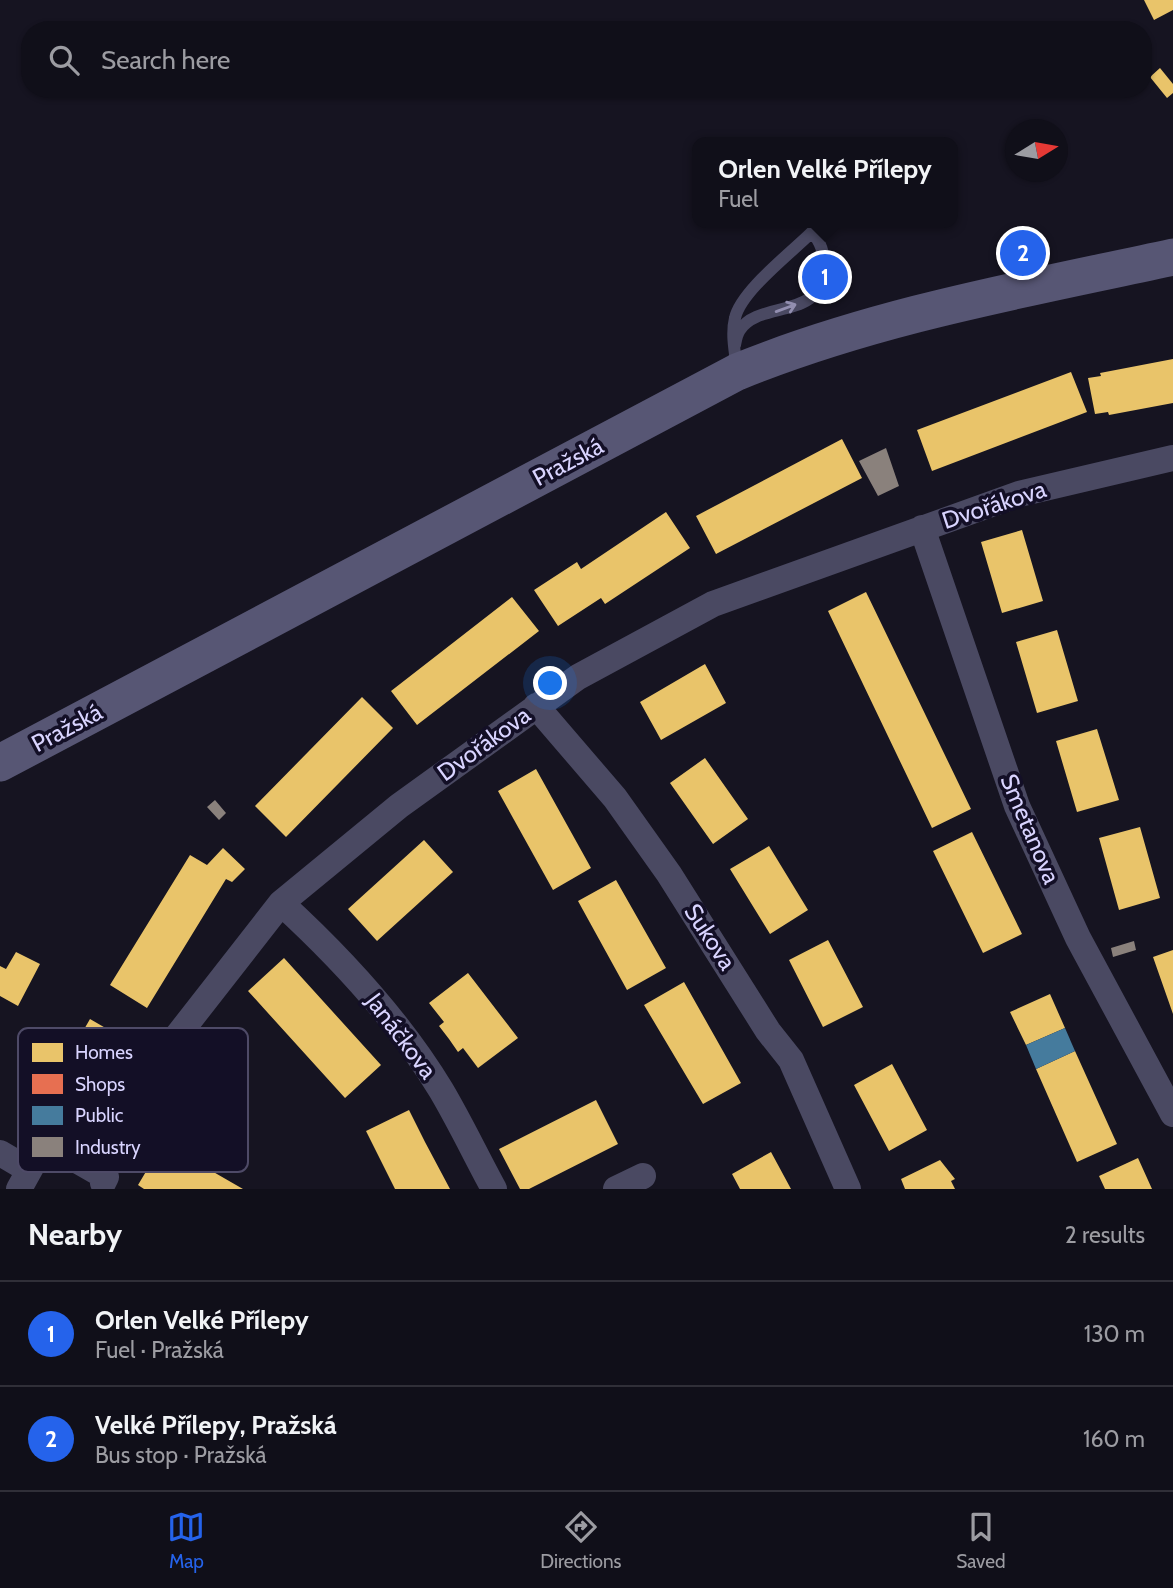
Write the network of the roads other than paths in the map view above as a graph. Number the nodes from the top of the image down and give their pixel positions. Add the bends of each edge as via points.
1 (1173, 257) edge
2 (736, 358) junction
3 (1173, 458) edge
4 (922, 528) junction
5 (536, 706) junction
6 (0, 763) edge
7 (281, 903) junction
8 (183, 1028) edge
9 (1173, 1114) edge
10 (0, 1153) edge
11 (643, 1176) dead end
12 (24, 1179) edge
13 (494, 1189) edge
14 (616, 1189) edge
15 (848, 1189) edge

1 - 2 main road, Pražská via 909,315 793,349
2 -> 2 lane via 740,328 808,300 818,291 824,255 812,232 741,302 733,327
2 - 6 main road, Pražská
3 - 4 street, Dvořákova via 1018,494
4 - 5 street, Dvořákova via 713,604 578,677
4 - 9 street, Smetanova via 1017,806 1078,938
5 - 7 street, Dvořákova via 399,806
5 - 15 street, Sukova via 615,798 791,1060
7 - 8 street, Dvořákova
7 - 13 street, Janáčkova via 393,1020 441,1090
10 - 12 street
11 - 14 street

